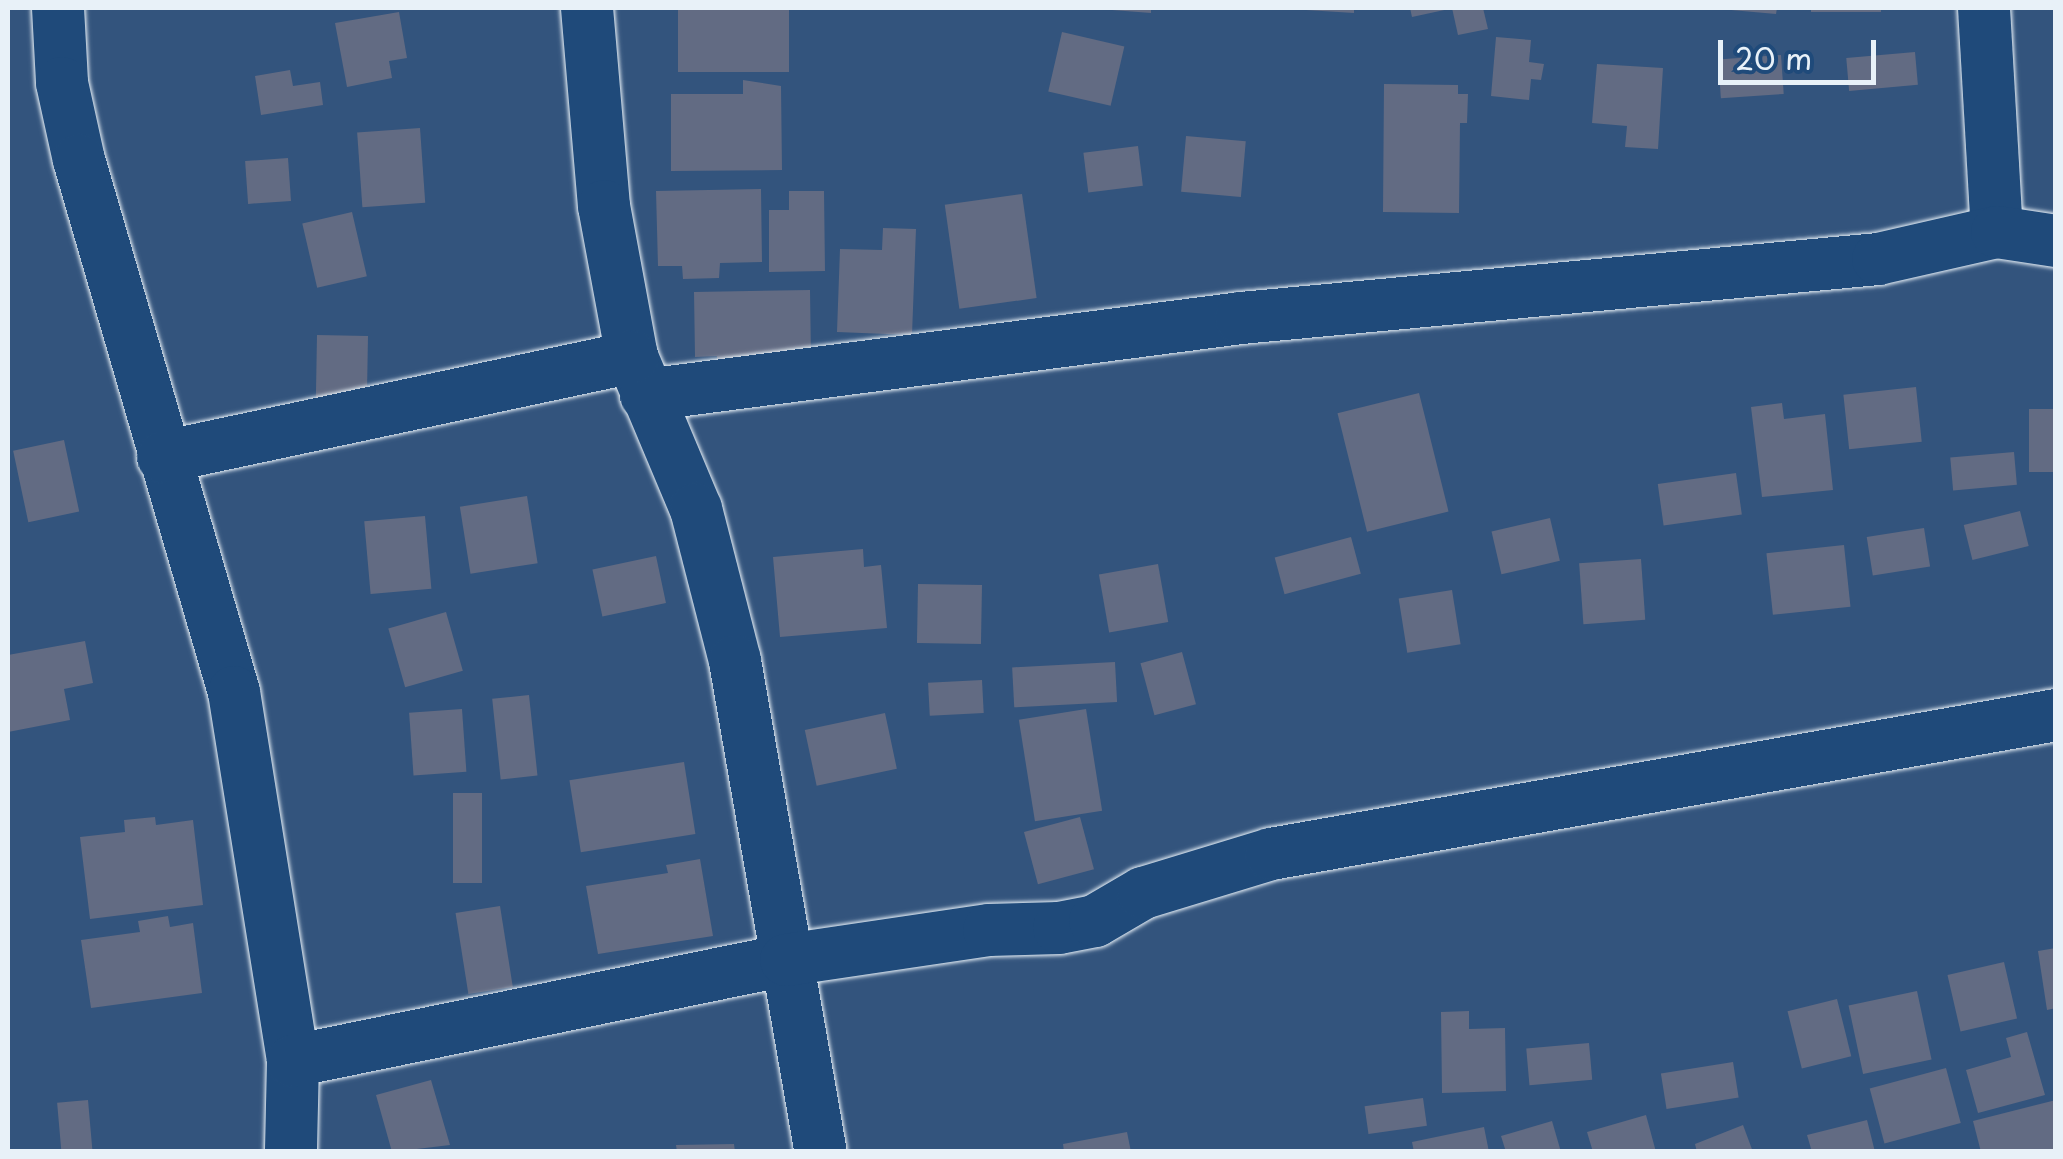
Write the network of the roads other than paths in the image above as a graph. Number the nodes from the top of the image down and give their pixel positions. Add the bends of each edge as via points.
1 (58, 8) edge
2 (587, 8) edge
3 (1984, 8) edge
4 (1998, 232) junction
5 (2056, 240) edge
6 (639, 376) junction
7 (163, 458) junction
8 (2056, 715) edge
9 (786, 960) junction
10 (293, 1061) junction
11 (290, 1152) edge
12 (821, 1152) edge

1 - 7 street via 62,83
2 - 6 street via 604,206
3 - 4 street
4 - 5 street
4 - 6 street via 1878,259
6 - 7 street
6 - 9 street via 696,508 735,661
7 - 10 street via 234,692
8 - 9 street via 1271,854 1142,893 1095,921 1059,928 990,930
9 - 10 street
9 - 12 street
10 - 11 street

